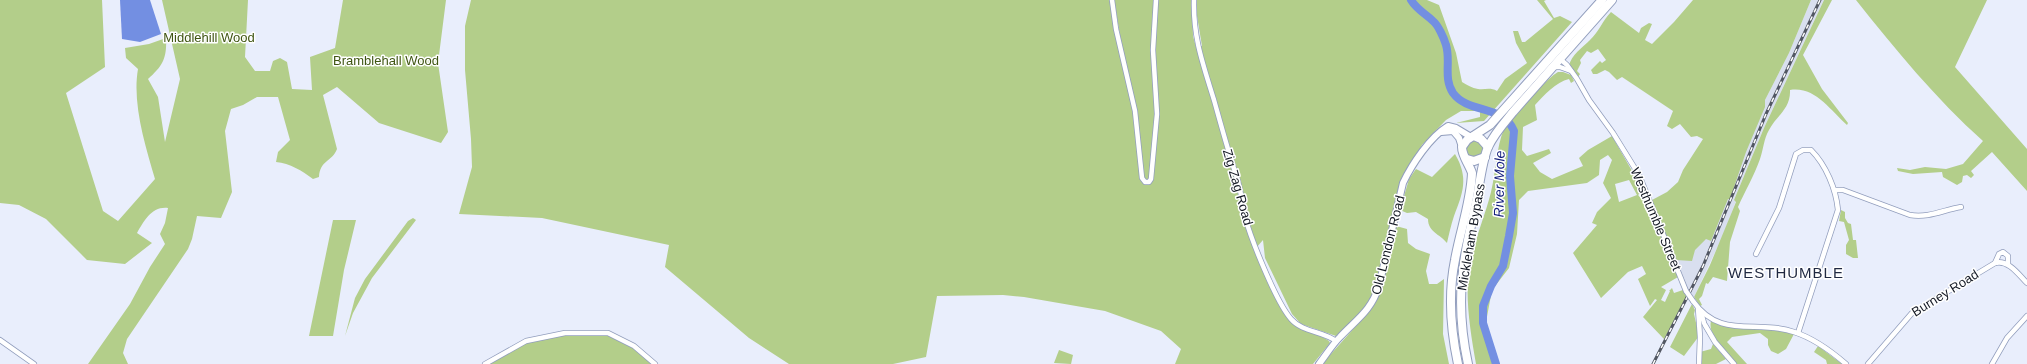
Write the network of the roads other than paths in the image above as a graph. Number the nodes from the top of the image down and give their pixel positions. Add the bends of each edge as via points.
1 (1112, 0) edge
2 (1156, 0) edge
3 (1194, 0) edge
4 (1602, 0) edge
5 (1612, 0) edge
6 (1572, 45) junction
7 (1549, 58) junction
8 (1560, 58) junction
9 (1567, 65) junction
10 (1552, 68) junction
11 (1572, 72) junction
12 (1510, 109) junction
13 (1441, 132) junction
14 (1473, 137) junction
15 (1462, 147) junction
16 (1488, 147) junction
17 (1485, 157) junction
18 (1467, 159) junction
19 (1835, 190) junction
20 (1960, 207) dead end
21 (1756, 254) dead end
22 (1995, 263) junction
23 (2008, 264) junction
24 (2027, 283) edge
25 (1699, 310) junction
26 (2027, 316) edge
27 (1798, 333) junction
28 (0, 340) edge
29 (1336, 341) junction
30 (34, 364) edge
31 (485, 364) edge
32 (655, 364) edge
33 (1319, 364) edge
34 (1458, 364) edge
35 (1468, 364) edge
36 (1699, 364) edge
37 (1734, 364) edge
38 (1846, 364) edge
39 (1868, 364) edge
40 (1992, 364) edge

1 - 2 street via 1135,111 1142,178 1149,182 1156,114 1153,50
3 - 29 street, Zig Zag Road via 1201,63 1252,238 1281,303 1291,319 1304,328 1331,336
4 - 7 highway
5 - 6 highway
6 - 8 highway
6 - 9 street
7 - 8 street
7 - 12 highway
8 - 9 street, Westhumble Street
8 - 10 highway
9 - 11 street, Westhumble Street
10 - 11 street via 1560,67
10 - 12 highway
11 - 25 street, Westhumble Street, bridge via 1639,175 1686,291
12 - 14 highway
12 - 16 highway
13 - 14 main road via 1451,126
13 - 15 main road via 1453,131
13 - 29 main road, Old London Road via 1418,158 1404,183 1377,294 1364,315
14 - 15 highway
14 - 16 highway via 1481,139
15 - 18 highway via 1462,153
16 - 17 highway
17 - 18 highway via 1474,161
17 - 35 highway, Mickleham Bypass via 1461,279 1461,324
18 - 34 highway, Mickleham Bypass via 1472,182 1454,262 1451,290 1452,327
19 - 20 street via 1843,190 1910,215 1937,214
19 - 21 street via 1813,152 1798,152 1779,208
19 - 27 street via 1838,210 1836,218
22 - 23 street
22 - 23 street, Burney Road via 1999,254 2003,252 2008,256
22 - 39 street, Burney Road via 1912,313
23 - 24 street, Burney Road
25 - 27 street via 1724,324 1782,329
25 - 36 street
25 - 37 street via 1715,342
26 - 40 street via 2007,338
27 - 38 street
28 - 30 street
29 - 33 main road, Old London Road
31 - 32 street via 526,341 565,333 608,333 634,346

